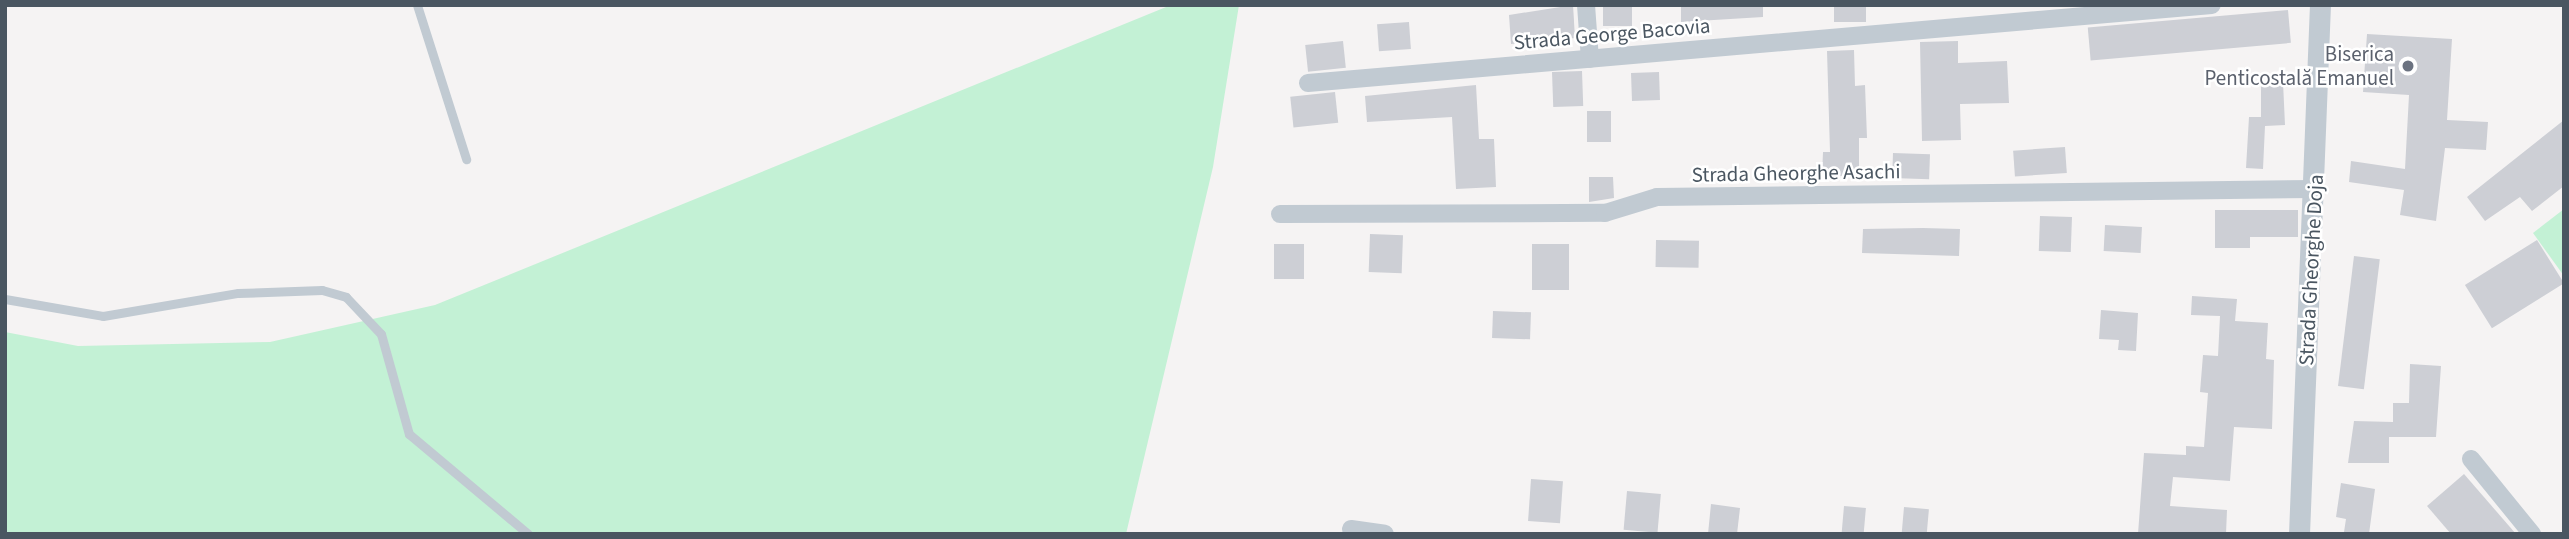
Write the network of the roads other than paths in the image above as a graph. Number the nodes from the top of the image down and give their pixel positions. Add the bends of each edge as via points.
1 (417, 5) edge
2 (1586, 5) edge
3 (2212, 5) edge
4 (2320, 5) edge
5 (1590, 59) junction
6 (1308, 83) dead end
7 (466, 159) dead end
8 (2315, 189) junction
9 (1280, 214) dead end
10 (5, 299) edge
11 (2471, 459) dead end
12 (1351, 529) dead end
13 (2300, 533) edge
14 (528, 534) edge
15 (1385, 534) edge
16 (2307, 534) edge
17 (2532, 534) edge

1 - 7 lane
2 - 5 street
3 - 5 street, Strada George Bacovia
4 - 8 street, Strada Gheorghe Doja
5 - 6 street, Strada George Bacovia
8 - 9 street, Strada Gheorghe Asachi via 1657,197 1605,213
8 - 13 street, Strada Gheorghe Doja
10 - 14 lane via 103,316 239,293 322,290 346,297 381,334 409,434
11 - 17 street
12 - 15 street
13 - 16 lane

